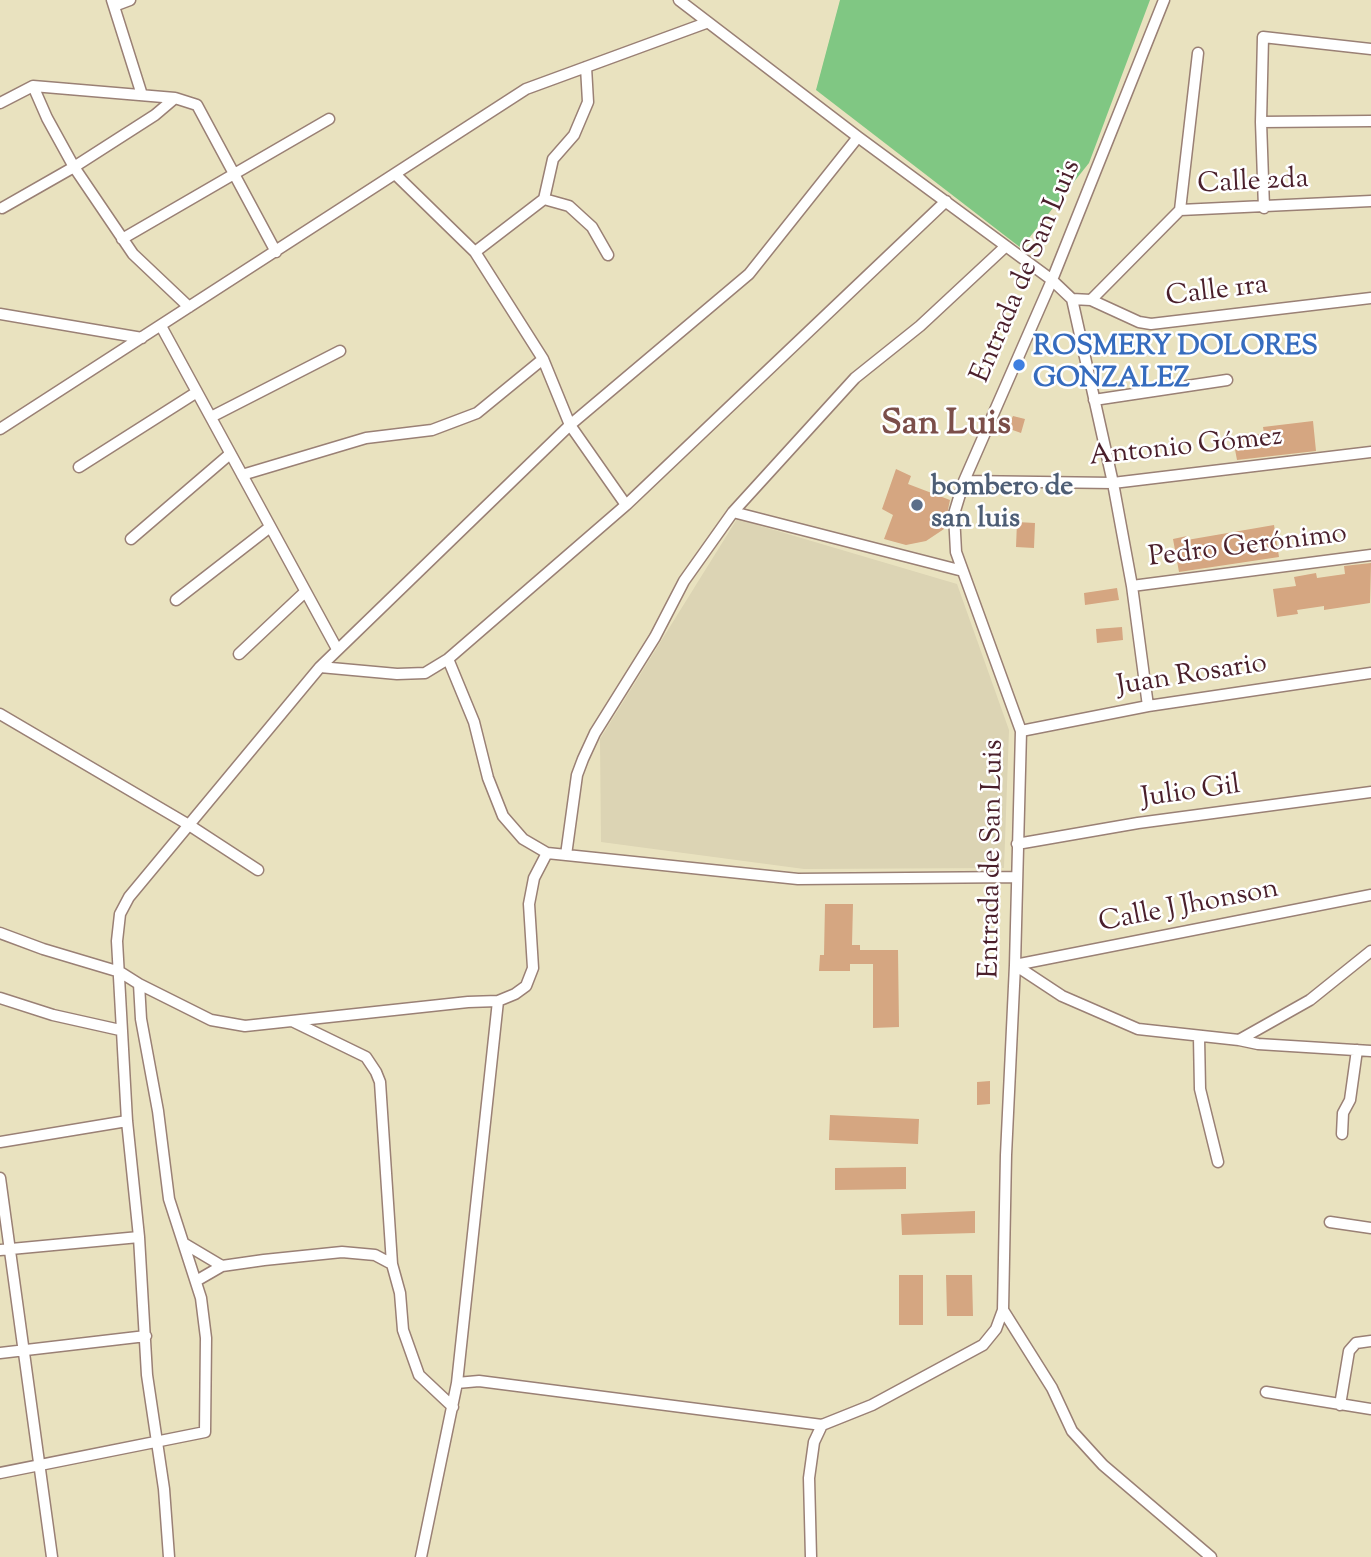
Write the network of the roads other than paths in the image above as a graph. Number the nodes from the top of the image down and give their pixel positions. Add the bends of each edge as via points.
1 (130, 0) edge
2 (679, 0) edge
3 (1164, 0) edge
4 (113, 3) edge
5 (706, 23) junction
6 (1371, 49) edge
7 (1198, 53) dead end
8 (586, 67) junction
9 (33, 86) junction
10 (142, 95) junction
11 (175, 98) junction
12 (0, 103) edge
13 (330, 119) dead end
14 (1371, 121) edge
15 (1261, 122) junction
16 (858, 137) junction
17 (74, 166) junction
18 (233, 173) junction
19 (395, 174) junction
20 (544, 199) junction
21 (946, 201) junction
22 (1371, 201) edge
23 (2, 208) dead end
24 (1264, 208) junction
25 (1181, 211) junction
26 (122, 239) junction
27 (1006, 246) junction
28 (276, 252) junction
29 (475, 252) junction
30 (608, 255) dead end
31 (1052, 280) junction
32 (1371, 298) edge
33 (1072, 299) junction
34 (1091, 300) junction
35 (189, 307) junction
36 (0, 314) edge
37 (161, 326) junction
38 (142, 338) junction
39 (340, 351) dead end
40 (543, 359) junction
41 (1227, 380) dead end
42 (197, 392) junction
43 (1094, 400) junction
44 (211, 417) junction
45 (570, 425) junction
46 (0, 429) edge
47 (1371, 452) edge
48 (230, 454) junction
49 (79, 467) dead end
50 (242, 475) junction
51 (964, 481) junction
52 (1113, 483) junction
53 (626, 505) junction
54 (733, 512) junction
55 (270, 527) junction
56 (131, 539) dead end
57 (1371, 555) edge
58 (963, 571) junction
59 (1132, 586) junction
60 (305, 593) junction
61 (176, 600) dead end
62 (337, 649) junction
63 (239, 654) dead end
64 (448, 659) junction
65 (320, 667) junction
66 (1371, 673) edge
67 (1148, 706) junction
68 (0, 714) edge
69 (1021, 731) junction
70 (1371, 792) edge
71 (189, 825) junction
72 (1017, 844) junction
73 (547, 853) junction
74 (566, 855) junction
75 (258, 870) dead end
76 (1017, 877) junction
77 (1371, 895) edge
78 (0, 933) edge
79 (1371, 951) edge
80 (1015, 965) junction
81 (120, 972) junction
82 (139, 984) junction
83 (0, 998) edge
84 (498, 1001) junction
85 (292, 1021) junction
86 (120, 1030) junction
87 (1199, 1037) junction
88 (1239, 1040) junction
89 (1357, 1050) junction
90 (1371, 1051) edge
91 (127, 1121) junction
92 (1342, 1134) dead end
93 (0, 1142) edge
94 (1218, 1163) dead end
95 (0, 1178) edge
96 (1330, 1222) dead end
97 (1371, 1228) edge
98 (139, 1237) junction
99 (185, 1244) junction
100 (5, 1250) edge
101 (392, 1264) junction
102 (222, 1266) junction
103 (196, 1282) junction
104 (1003, 1310) junction
105 (146, 1336) junction
106 (1371, 1341) edge
107 (23, 1350) junction
108 (0, 1353) edge
109 (457, 1383) junction
110 (1266, 1392) dead end
111 (1340, 1405) junction
112 (453, 1407) junction
113 (1371, 1409) edge
114 (822, 1424) junction
115 (156, 1443) junction
116 (38, 1464) junction
117 (0, 1473) edge
118 (52, 1557) edge
119 (169, 1557) edge
120 (421, 1557) edge
121 (811, 1557) edge
122 (1211, 1557) edge

1 - 4 street
2 - 5 street
3 - 31 street, Entrada de San Luis
4 - 10 street
5 - 8 street
5 - 16 street
6 - 15 street via 1263,37
7 - 25 street
8 - 19 street via 526,89
8 - 20 street via 589,102 574,135 553,159
9 - 10 street
9 - 12 street
9 - 17 street
10 - 11 street
11 - 17 street
11 - 18 street via 197,104
13 - 18 street
14 - 15 street
15 - 24 street
16 - 21 street
16 - 45 street via 748,274
17 - 23 street
17 - 26 street
18 - 26 street
18 - 28 street
19 - 28 street
19 - 29 street
20 - 29 street
20 - 30 street via 577,213 592,227
21 - 27 street
21 - 53 street
22 - 24 street, Calle 2da
24 - 25 street, Calle 2da
25 - 34 street, Calle 2da
26 - 35 street
27 - 31 street
27 - 54 street via 920,326 855,378
28 - 35 street
29 - 40 street
31 - 33 street
31 - 51 street, Entrada de San Luis
32 - 34 street, Calle 1ra via 1151,324
33 - 34 street, Calle 1ra
33 - 43 street
35 - 37 street
36 - 38 street
37 - 38 street
37 - 42 street
38 - 46 street
39 - 44 street
40 - 45 street
40 - 50 street via 477,413 432,430 366,438
41 - 43 street
42 - 44 street
42 - 49 street
43 - 52 street
44 - 48 street
45 - 53 street
45 - 62 street
47 - 52 street, Antonio Gómez
48 - 50 street
48 - 56 street
50 - 55 street
51 - 52 street, Antonio Gómez
51 - 58 street, Entrada de San Luis via 954,514 956,552
52 - 59 street
53 - 64 street
54 - 58 street
54 - 74 street via 684,581 587,750 577,775
55 - 60 street
55 - 61 street
57 - 59 street, Pedro Gerónimo
58 - 69 street, Entrada de San Luis
59 - 67 street
60 - 62 street
60 - 63 street
62 - 65 street
64 - 65 street via 425,673
64 - 73 street via 474,722 503,816 523,839
65 - 71 street
66 - 67 street, Juan Rosario
67 - 69 street, Juan Rosario
68 - 71 street
69 - 72 street, Entrada de San Luis
70 - 72 street, Julio Gil
71 - 75 street
71 - 81 street via 120,914
72 - 76 street, Entrada de San Luis
73 - 74 street
73 - 84 street via 534,878 529,904 533,968 526,986
74 - 76 street via 798,879
76 - 80 street, Entrada de San Luis
77 - 80 street, Calle J Jhonson
78 - 81 street
79 - 88 street via 1311,1000
80 - 87 street via 1062,996 1138,1029
80 - 104 street, Entrada de San Luis
81 - 82 street
81 - 86 street
82 - 85 street via 211,1020 246,1026
82 - 99 street via 169,1199
83 - 86 street
84 - 85 street
84 - 109 street
85 - 101 street via 366,1057 376,1072
86 - 91 street
87 - 88 street
87 - 94 street via 1200,1089
88 - 89 street
89 - 90 street
89 - 92 street
91 - 93 street
91 - 98 street
95 - 100 street
96 - 97 street
98 - 100 street
98 - 105 street
99 - 102 street
99 - 103 street
100 - 107 street
101 - 102 street via 375,1255 342,1252
101 - 112 street via 403,1330 419,1375
102 - 103 street
103 - 115 street via 206,1338 205,1432
104 - 114 street via 983,1345 872,1405
104 - 122 street via 1052,1388 1072,1431 1103,1465
105 - 107 street
105 - 115 street
106 - 111 street via 1356,1343 1349,1351
107 - 108 street
107 - 116 street
109 - 112 street
109 - 114 street via 478,1381
110 - 111 street
111 - 113 street
112 - 120 street
114 - 121 street via 814,1442 809,1478
115 - 116 street
115 - 119 street
116 - 117 street
116 - 118 street

